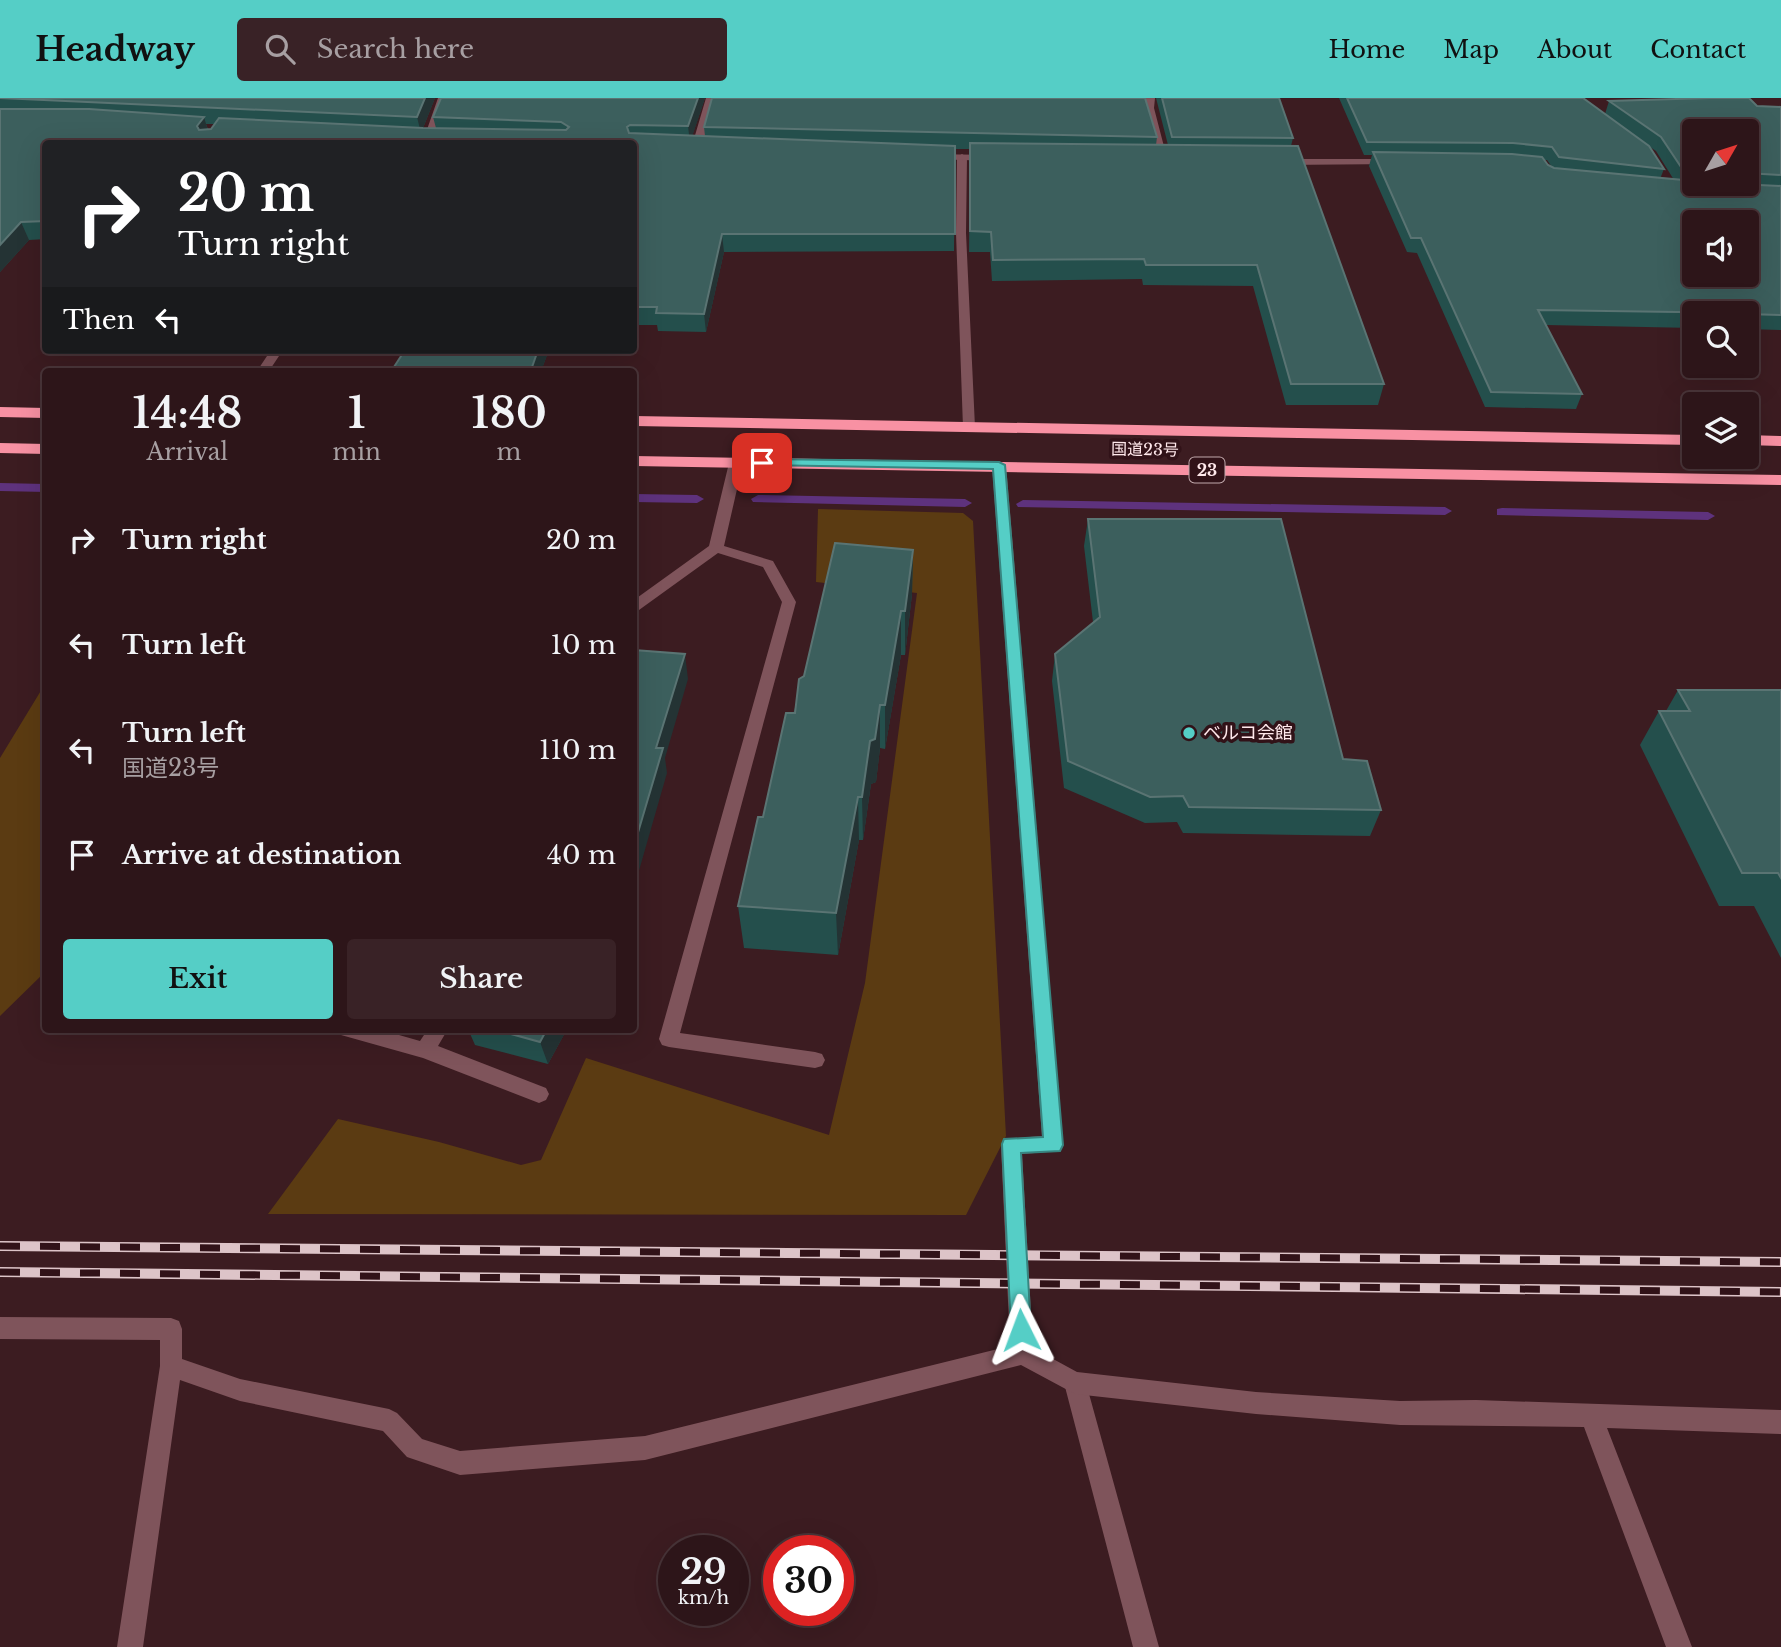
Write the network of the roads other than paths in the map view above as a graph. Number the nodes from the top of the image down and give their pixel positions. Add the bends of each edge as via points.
1 (443, 98) edge
2 (711, 98) edge
3 (1150, 98) edge
4 (414, 138) edge
5 (441, 139) edge
6 (423, 140) edge
7 (427, 140) edge
8 (434, 140) edge
9 (683, 149) edge
10 (696, 149) junction
11 (710, 150) edge
12 (924, 156) edge
13 (962, 158) junction
14 (1002, 158) edge
15 (1150, 160) edge
16 (1164, 160) junction
17 (1177, 160) edge
18 (1265, 162) edge
19 (1411, 162) edge
20 (0, 412) edge
21 (42, 413) edge
22 (637, 421) edge
23 (969, 427) junction
24 (1682, 440) edge
25 (1759, 440) edge
26 (1781, 441) edge
27 (0, 449) edge
28 (42, 449) edge
29 (637, 461) edge
30 (736, 463) junction
31 (999, 465) junction
32 (1781, 480) edge
33 (716, 548) junction
34 (637, 605) edge
35 (363, 1033) edge
36 (436, 1033) edge
37 (425, 1050) junction
38 (815, 1060) dead end
39 (539, 1094) dead end
40 (0, 1328) edge
41 (1022, 1354) junction
42 (172, 1366) junction
43 (1075, 1383) junction
44 (1591, 1416) junction
45 (1781, 1422) edge
46 (130, 1647) edge
47 (1146, 1647) edge
48 (1679, 1647) edge

1 - 7 street
2 - 10 street
3 - 16 street
4 - 6 street
5 - 8 street
9 - 10 street
10 - 11 street
12 - 13 street
13 - 14 street
13 - 23 street
15 - 16 street
16 - 17 street
18 - 19 street
20 - 21 highway
22 - 23 highway, 国道23号 / 23
23 - 24 highway, 国道23号 / 23
25 - 26 highway
27 - 28 highway
29 - 30 highway, 国道23号 / 23
30 - 31 highway, 国道23号 / 23
30 - 33 street
31 - 32 highway, 国道23号 / 23
31 - 41 street via 1053,1145 1011,1144
33 - 34 street
33 - 38 street via 768,564 789,602 669,1039
35 - 37 street
36 - 37 street
37 - 39 street
40 - 42 street via 171,1329
41 - 42 street via 645,1448 460,1463 415,1450 389,1422 240,1390
41 - 43 street
42 - 46 street
43 - 44 street via 1400,1413
43 - 47 street
44 - 45 street
44 - 48 street

